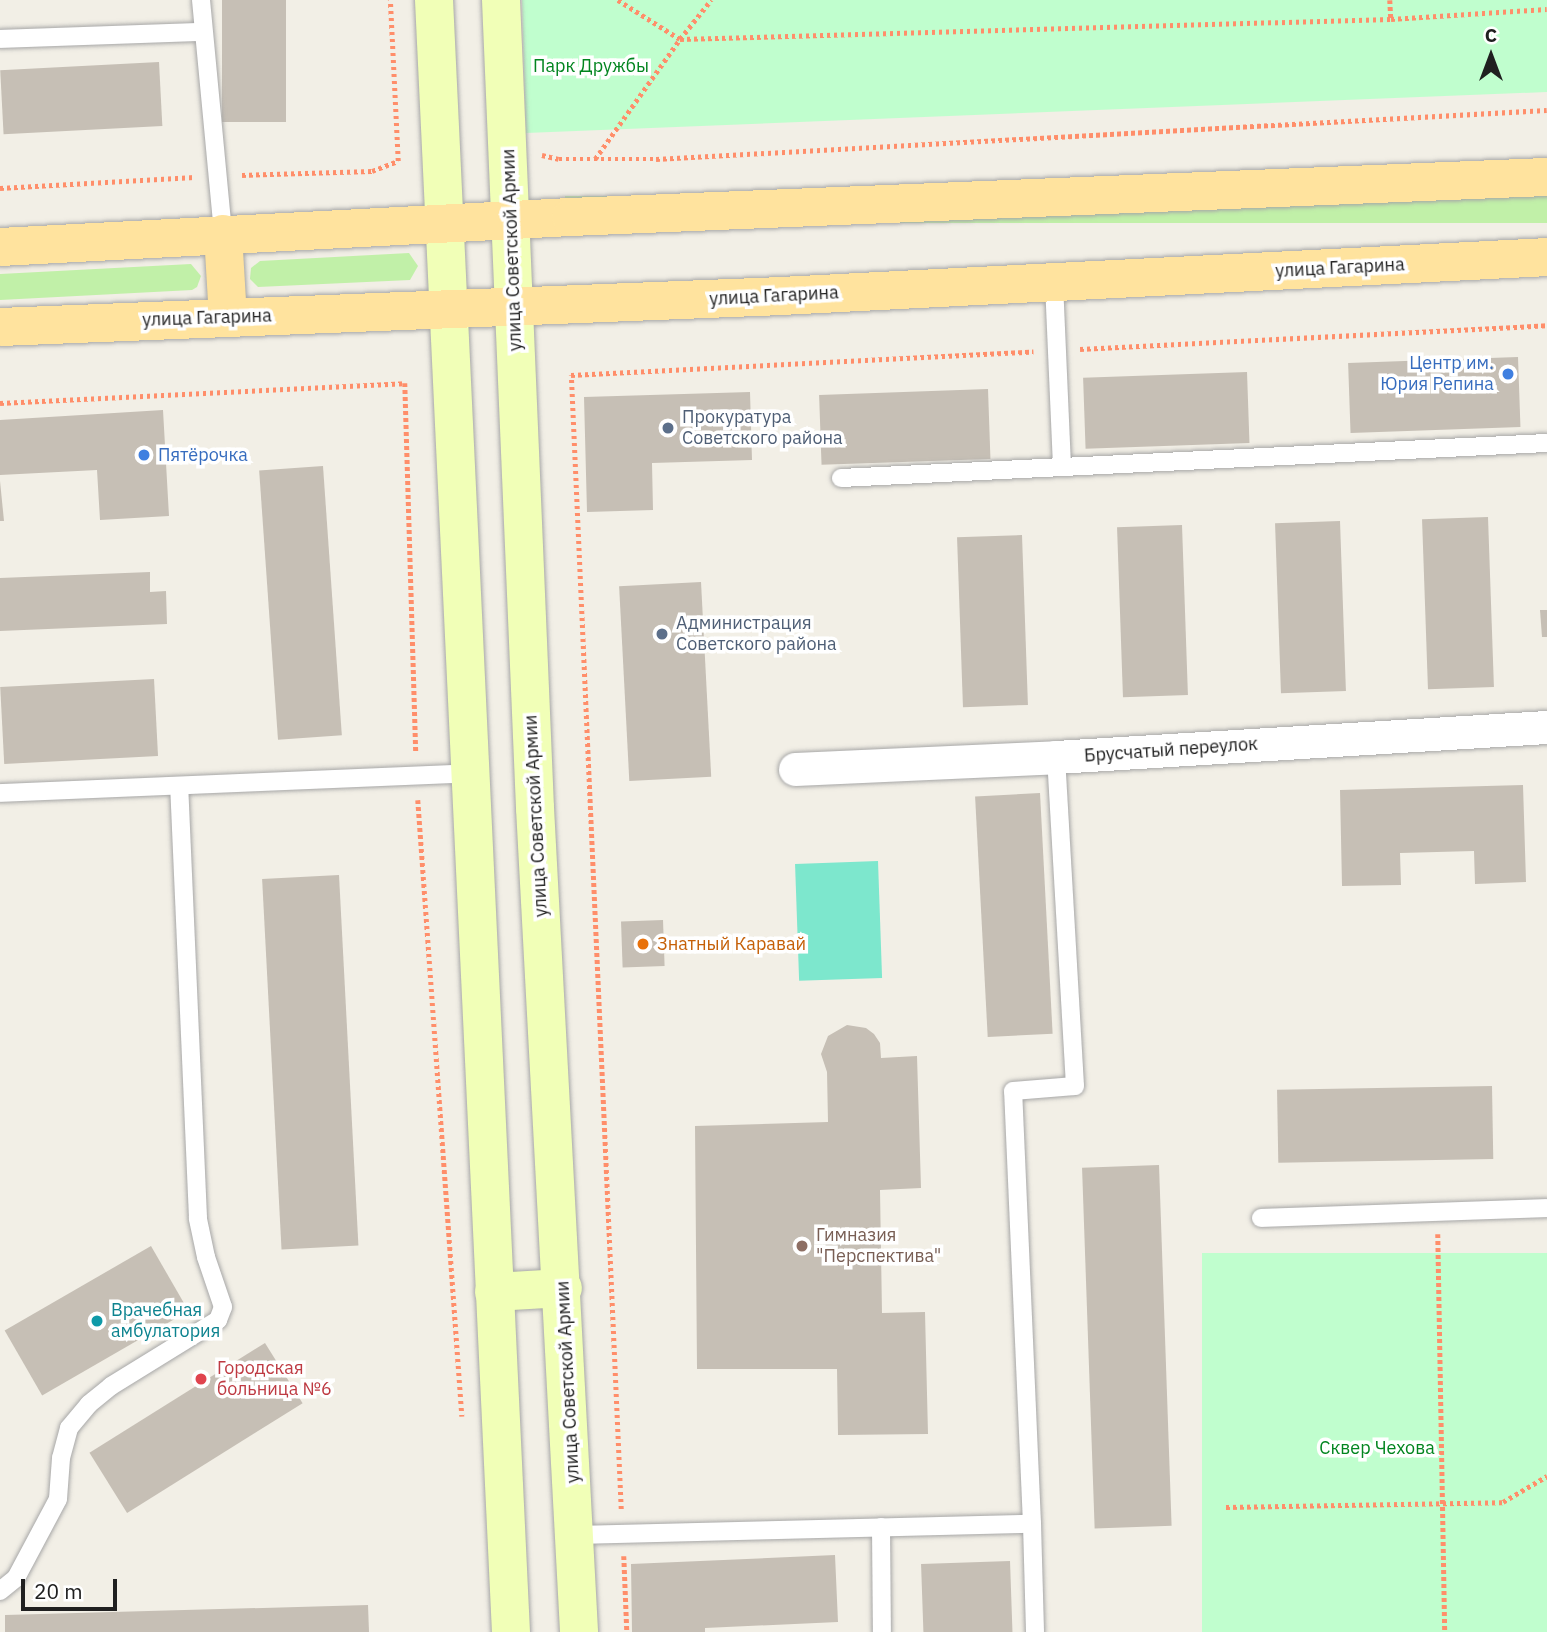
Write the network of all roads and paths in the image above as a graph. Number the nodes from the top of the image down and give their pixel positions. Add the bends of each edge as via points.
1 (201, 0) edge
2 (390, 0) edge
3 (434, 0) edge
4 (501, 0) edge
5 (618, 0) edge
6 (710, 0) edge
7 (1390, 0) edge
8 (1547, 9) edge
9 (1391, 19) junction
10 (203, 32) junction
11 (680, 38) junction
12 (0, 39) edge
13 (1547, 110) edge
14 (540, 155) dead end
15 (595, 159) junction
16 (398, 161) dead end
17 (1547, 177) edge
18 (513, 220) junction
19 (444, 223) junction
20 (223, 234) junction
21 (0, 247) edge
22 (1547, 257) edge
23 (1054, 283) junction
24 (515, 307) junction
25 (448, 310) junction
26 (228, 317) junction
27 (1547, 325) edge
28 (0, 327) edge
29 (1058, 350) junction
30 (0, 403) edge
31 (1547, 443) edge
32 (1062, 466) junction
33 (841, 478) dead end
34 (1547, 727) edge
35 (1056, 757) junction
36 (795, 769) dead end
37 (468, 774) junction
38 (416, 775) junction
39 (179, 786) junction
40 (0, 793) edge
41 (1547, 1208) edge
42 (1438, 1210) junction
43 (1261, 1218) dead end
44 (563, 1288) junction
45 (494, 1292) junction
46 (463, 1426) dead end
47 (1547, 1476) edge
48 (1442, 1503) junction
49 (1226, 1507) dead end
50 (1032, 1524) junction
51 (881, 1527) junction
52 (575, 1535) junction
53 (623, 1535) junction
54 (0, 1591) edge
55 (511, 1632) edge
56 (579, 1632) edge
57 (627, 1632) edge
58 (882, 1632) edge
59 (1035, 1632) edge
60 (1445, 1632) edge

1 - 10 lane
2 - 16 path
3 - 19 main road
4 - 18 main road, улица Советской Армии
5 - 11 path
6 - 11 path
7 - 9 path
8 - 9 path
9 - 11 path
10 - 12 lane
10 - 20 lane
11 - 15 path
13 - 15 path
14 - 15 path
17 - 18 main road
18 - 19 main road
18 - 24 main road, улица Советской Армии
19 - 20 main road
19 - 25 main road
20 - 21 main road
20 - 26 main road
22 - 23 main road, улица Гагарина
23 - 24 main road, улица Гагарина
23 - 29 lane
24 - 25 main road, улица Гагарина
24 - 44 main road, улица Советской Армии via 535,808
25 - 26 main road, улица Гагарина
25 - 37 main road
26 - 28 main road, улица Гагарина
27 - 29 path
29 - 32 lane
29 - 53 path via 570,375
30 - 38 path via 405,383
31 - 32 lane
32 - 33 lane
34 - 35 street, Брусчатый переулок
35 - 36 street, Брусчатый переулок
35 - 50 lane via 1075,1086 1013,1091
37 - 38 lane
37 - 45 main road
38 - 39 lane
38 - 46 path
39 - 40 lane
39 - 54 lane via 198,1218 205,1256 223,1307 218,1320 111,1386 69,1428 58,1499 16,1578
41 - 42 lane
42 - 43 lane
42 - 48 path
44 - 45 main road
44 - 52 main road, улица Советской Армии
45 - 55 main road
47 - 48 path via 1503,1502
48 - 49 path
48 - 60 path
50 - 51 lane
50 - 59 lane
51 - 53 lane
51 - 58 lane
52 - 53 lane
52 - 56 main road, улица Советской Армии
53 - 57 path

